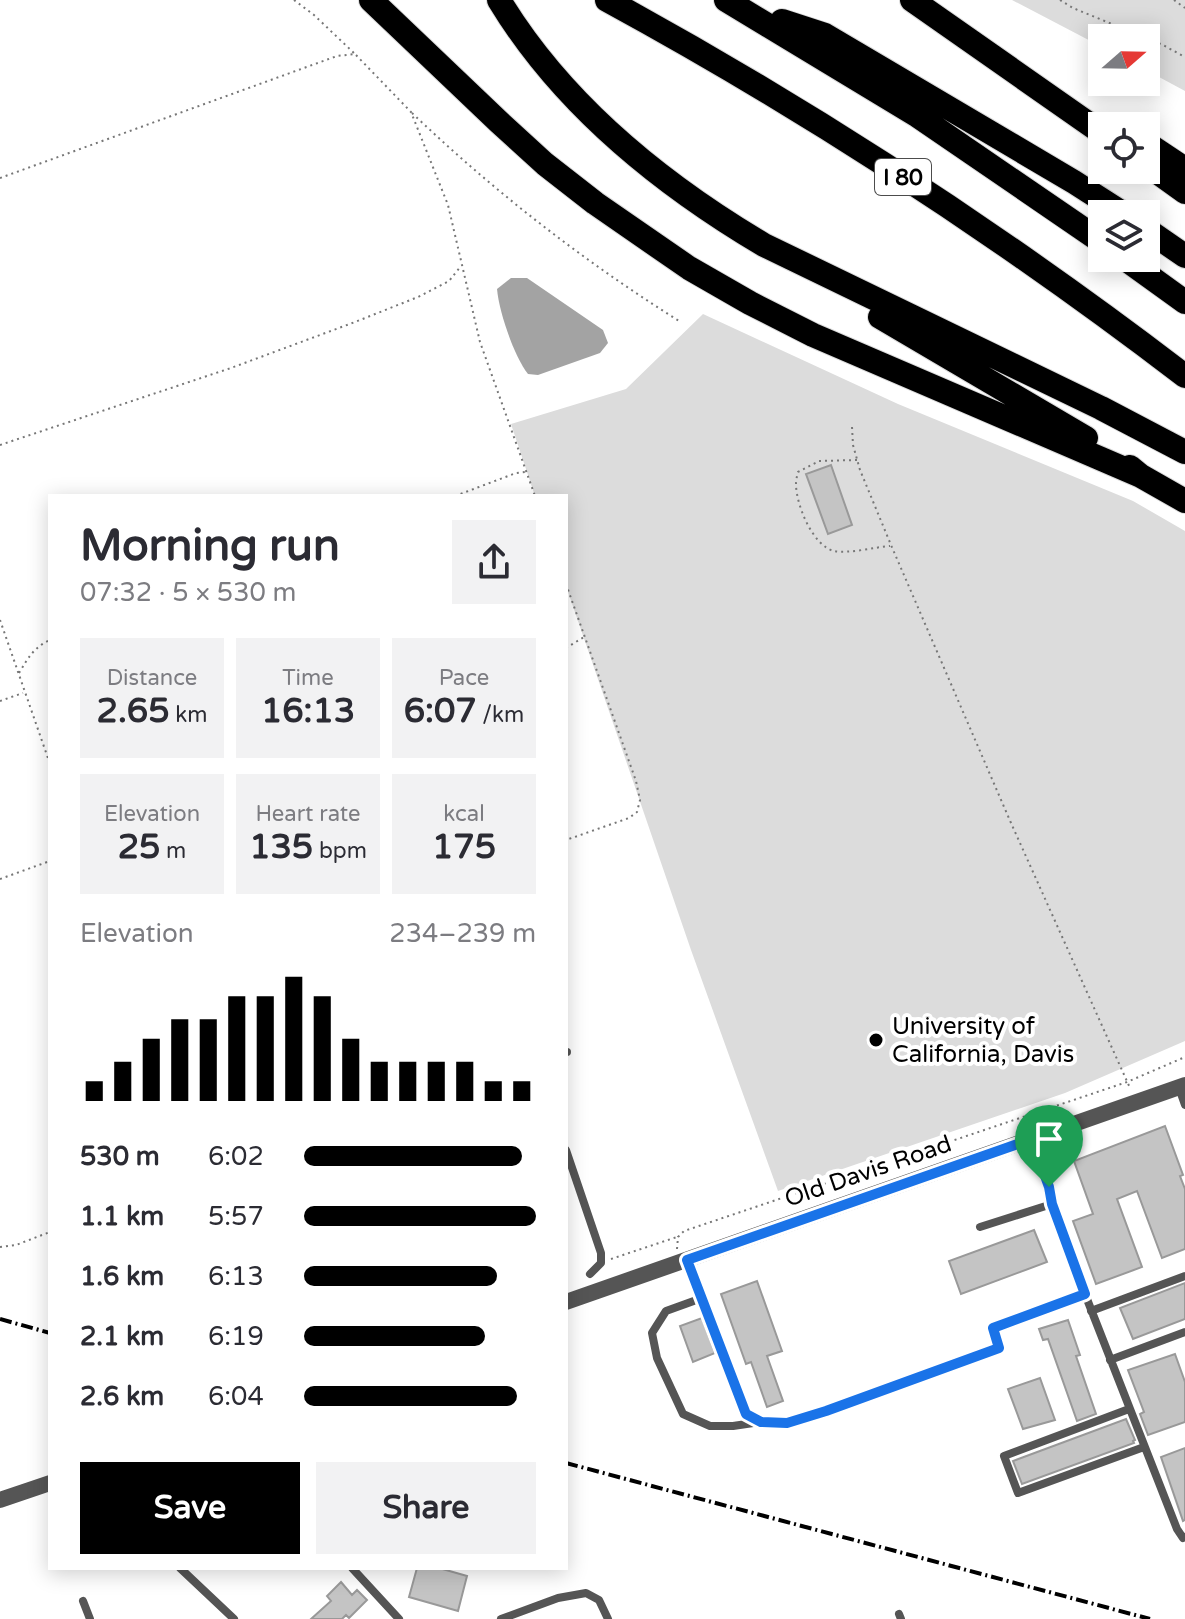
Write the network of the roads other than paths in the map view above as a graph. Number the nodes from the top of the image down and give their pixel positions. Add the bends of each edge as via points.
1 (371, 0) edge
2 (607, 0) edge
3 (912, 0) edge
4 (732, 3) edge
5 (503, 6) edge
6 (951, 27) junction
7 (1094, 112) edge
8 (1088, 123) edge
9 (1160, 152) edge
10 (1185, 169) edge
11 (1160, 174) edge
12 (1185, 192) edge
13 (1102, 200) edge
14 (1088, 232) edge
15 (1160, 239) edge
16 (1185, 256) edge
17 (820, 272) junction
18 (1143, 272) edge
19 (1185, 302) edge
20 (1185, 376) edge
21 (1185, 452) edge
22 (1141, 476) junction
23 (1185, 501) edge
24 (1182, 1086) edge
25 (1185, 1105) edge
26 (1032, 1139) junction
27 (568, 1156) edge
28 (1052, 1204) junction
29 (980, 1227) dead end
30 (684, 1261) junction
31 (590, 1274) dead end
32 (1185, 1276) edge
33 (1085, 1294) junction
34 (702, 1298) junction
35 (568, 1301) edge
36 (1091, 1311) junction
37 (1185, 1332) edge
38 (1110, 1360) junction
39 (1129, 1409) junction
40 (761, 1422) junction
41 (1144, 1447) junction
42 (48, 1484) edge
43 (0, 1500) edge
44 (1185, 1537) edge
45 (182, 1570) edge
46 (354, 1570) edge
47 (83, 1601) dead end
48 (90, 1619) edge
49 (234, 1619) edge
50 (399, 1619) edge
51 (501, 1619) edge
52 (608, 1619) edge

1 - 22 highway via 545,164 689,268 813,335
2 - 20 highway, I 80 via 866,152 1035,265
3 - 6 highway
4 - 13 highway via 825,35
4 - 14 highway, I 80 via 918,116
5 - 17 highway via 538,56 634,155 715,216
6 - 7 highway
6 - 8 highway
9 - 10 highway
11 - 12 highway
15 - 16 highway
17 - 21 highway
17 - 22 highway via 868,310
18 - 19 highway
22 - 23 highway
24 - 25 lane
24 - 26 street, Old Davis Road
26 - 28 lane
26 - 30 street, Old Davis Road
27 - 31 lane via 601,1253 601,1263
28 - 29 lane
28 - 33 lane
30 - 34 lane
30 - 35 street, Old Davis Road
32 - 36 lane
33 - 36 lane
33 - 40 lane via 993,1328 999,1348 813,1415 787,1423
34 - 40 lane via 746,1414
34 - 40 lane via 666,1311 652,1333 657,1358 683,1414 710,1426
36 - 38 lane
37 - 38 lane
38 - 39 lane
39 - 41 lane
39 - 41 lane via 1004,1456 1018,1493
41 - 44 lane
42 - 43 street
45 - 49 lane
46 - 50 lane
47 - 48 lane
51 - 52 lane via 586,1593 599,1600

